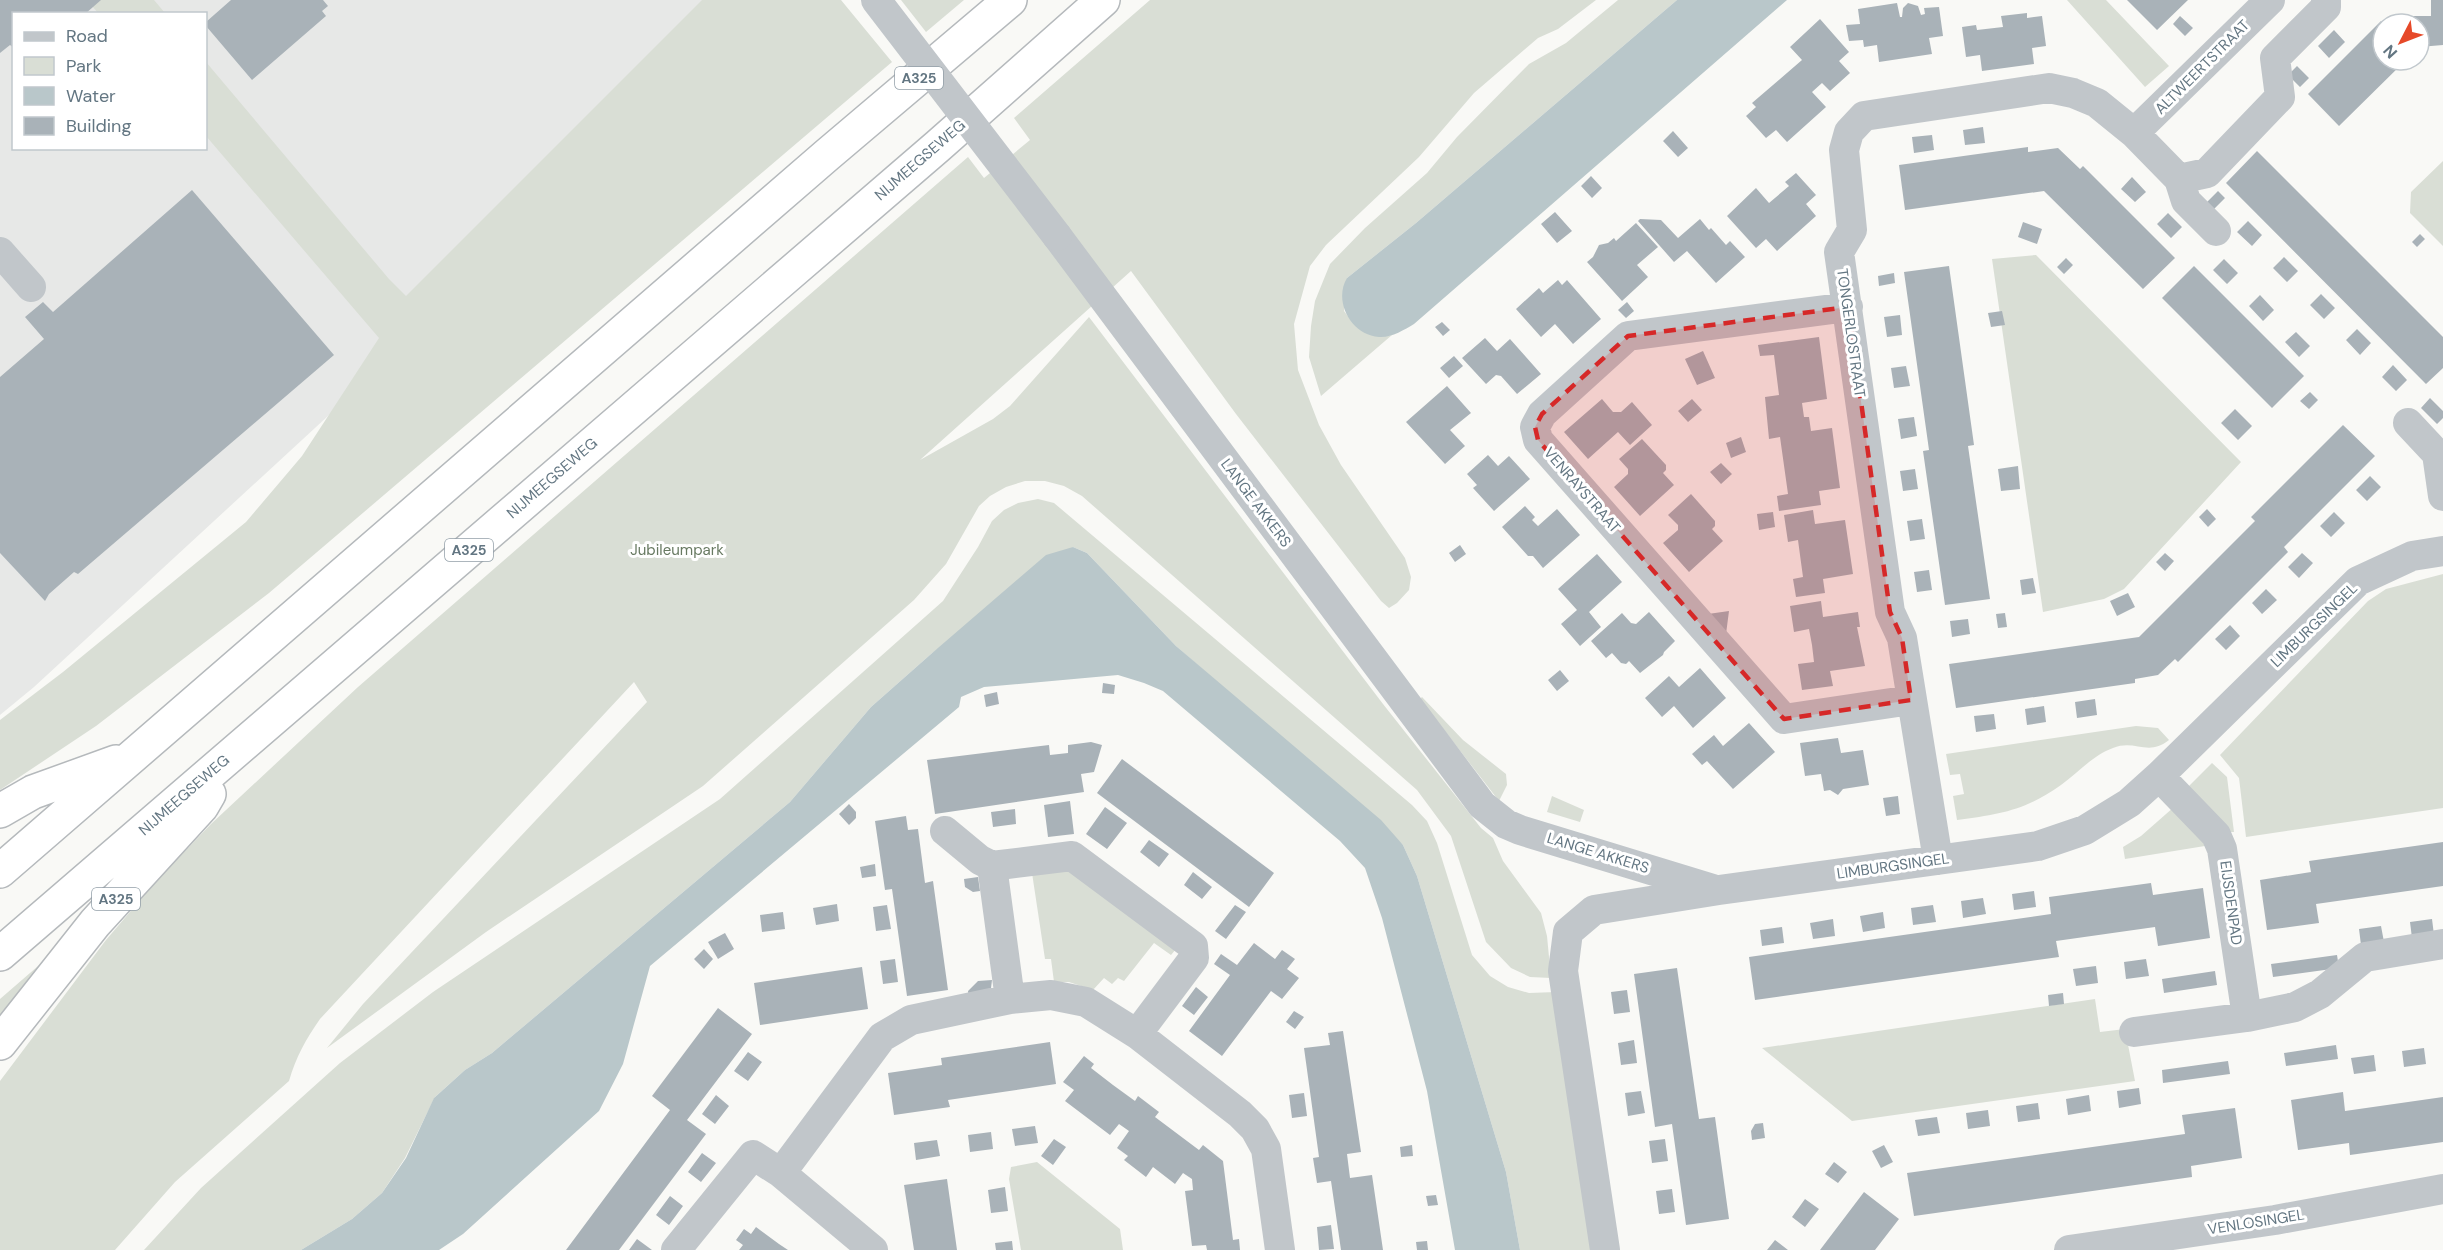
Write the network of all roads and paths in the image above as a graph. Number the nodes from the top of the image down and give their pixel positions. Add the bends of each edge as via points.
1 (876, 0) edge
2 (1010, 0) edge
3 (1103, 0) edge
4 (2270, 0) edge
5 (2326, 0) edge
6 (2134, 134) junction
7 (2179, 179) junction
8 (2216, 231) dead end
9 (0, 252) edge
10 (31, 287) dead end
11 (1848, 307) junction
12 (2408, 423) dead end
13 (2443, 496) edge
14 (2443, 551) edge
15 (1911, 700) junction
16 (135, 755) junction
17 (230, 755) junction
18 (2159, 776) junction
19 (0, 811) edge
20 (945, 831) dead end
21 (1938, 860) junction
22 (992, 867) junction
23 (0, 871) edge
24 (1719, 890) junction
25 (2443, 944) edge
26 (0, 954) edge
27 (1010, 999) junction
28 (2247, 1017) junction
29 (2134, 1032) dead end
30 (1137, 1034) junction
31 (0, 1043) edge
32 (781, 1173) junction
33 (2443, 1189) edge
34 (676, 1250) edge
35 (873, 1250) edge
36 (1280, 1250) edge
37 (1605, 1250) edge
38 (2069, 1250) edge

1 - 24 street, LANGE AKKERS, bridge via 1482,805 1520,830
2 - 16 highway, A325
3 - 17 highway, NIJMEEGSEWEG / A325
4 - 6 street, ALTWEERTSTRAAT
5 - 7 street via 2326,7 2275,58 2280,97 2207,173
6 - 7 street, TONGERLOSTRAAT
6 - 11 street, TONGERLOSTRAAT via 2097,103 2049,88 1864,116 1849,132 1844,150 1852,230 1839,252
7 - 8 street, TONGERLOSTRAAT via 2186,201
9 - 10 street
11 - 15 street, TONGERLOSTRAAT via 1890,612 1902,638
11 - 15 street, VENRAYSTRAAT via 1628,336 1542,414 1535,427 1538,440 1784,719
12 - 13 street via 2437,454
14 - 18 street, LIMBURGSINGEL via 2412,556 2358,581
15 - 21 street, TONGERLOSTRAAT
16 - 19 highway, A325 via 33,792
16 - 23 highway, A325
17 - 26 highway, NIJMEEGSEWEG / A325
17 - 31 highway, A325 via 202,806 95,923
18 - 21 street, LIMBURGSINGEL via 2129,803 2085,830 2038,846
18 - 28 street, EIJSDENPAD via 2216,835 2222,849
20 - 22 street
21 - 24 street, LIMBURGSINGEL
22 - 27 street
22 - 30 street via 1072,856 1193,946 1194,958
24 - 37 street, LIMBURGSINGEL via 1594,910 1568,932 1563,971
25 - 28 street via 2364,957 2320,994 2295,1007
27 - 30 street via 1051,995 1086,1002
27 - 32 street via 911,1020 882,1037
28 - 29 street
30 - 36 street via 1255,1130 1266,1149
32 - 34 street via 753,1155
32 - 35 street
33 - 38 street, VENLOSINGEL via 2275,1220

